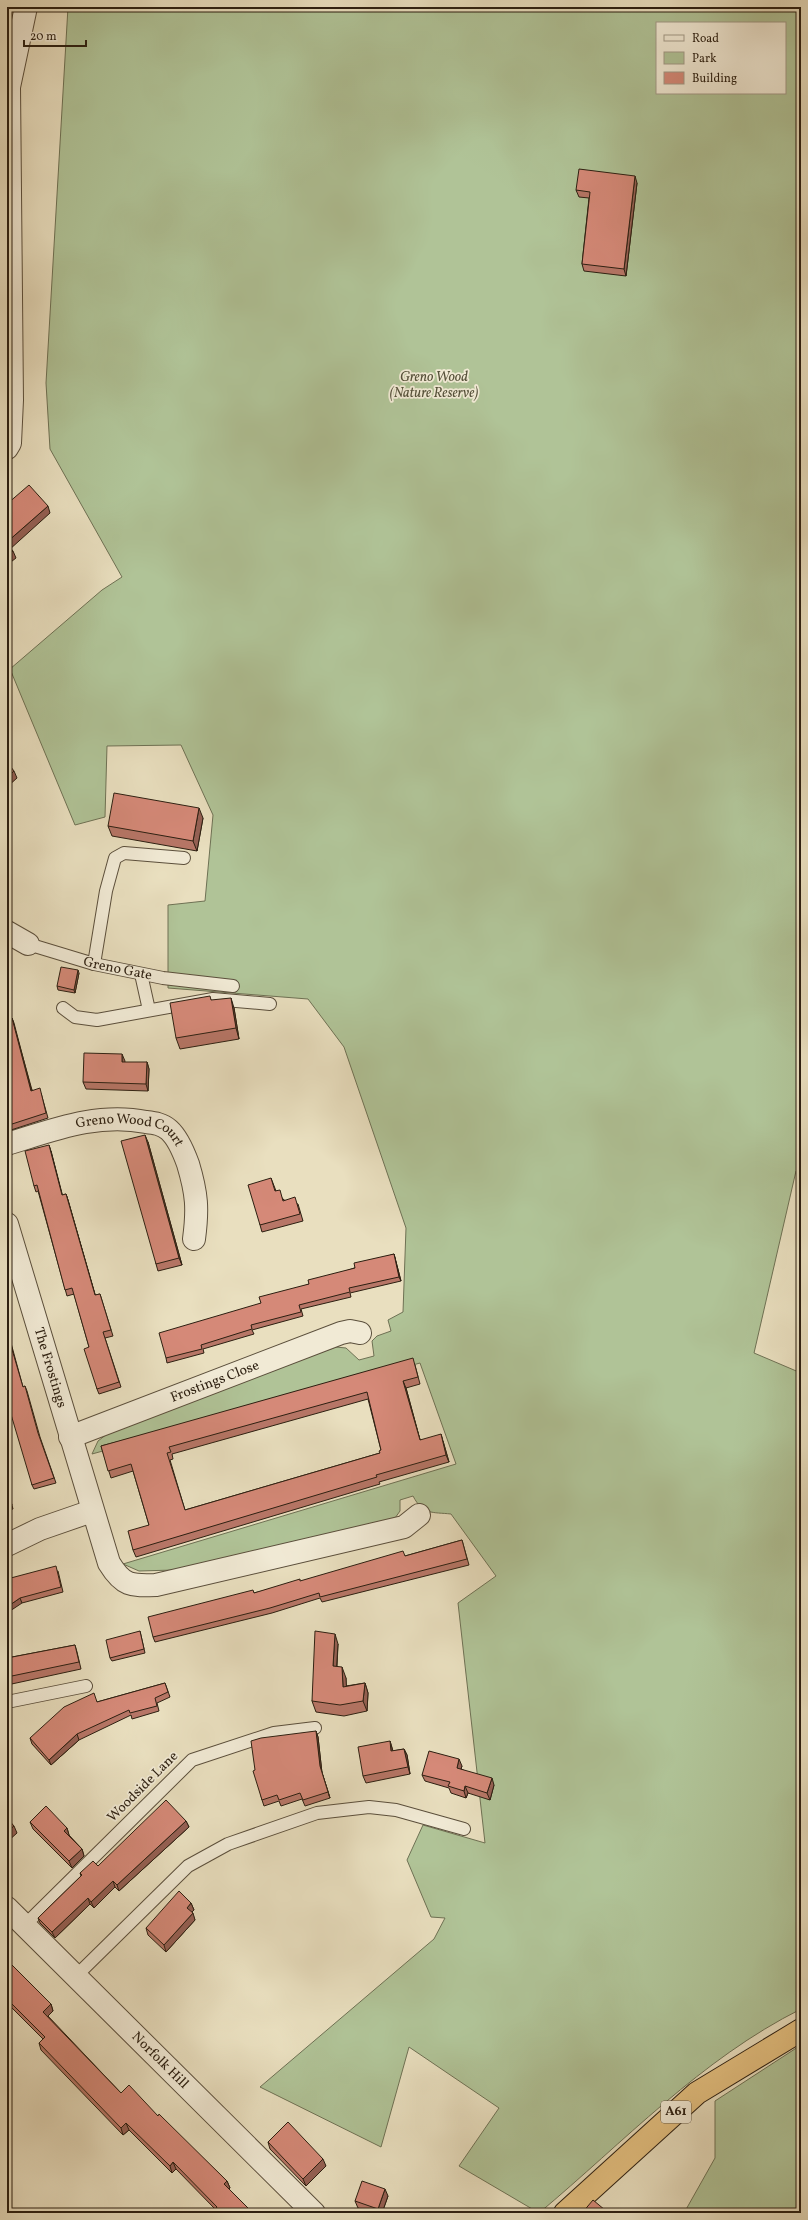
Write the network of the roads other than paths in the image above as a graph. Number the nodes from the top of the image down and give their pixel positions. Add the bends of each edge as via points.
1 (26, 7) edge
2 (7, 448) edge
3 (184, 858) dead end
4 (7, 932) edge
5 (28, 944) joint
6 (94, 964) junction
7 (141, 974) junction
8 (233, 986) dead end
9 (270, 1004) dead end
10 (63, 1008) dead end
11 (149, 1010) junction
12 (7, 1144) edge
13 (7, 1224) edge
14 (194, 1239) dead end
15 (360, 1333) dead end
16 (70, 1436) junction
17 (92, 1511) junction
18 (419, 1515) dead end
19 (7, 1545) edge
20 (86, 1686) dead end
21 (7, 1702) edge
22 (315, 1728) dead end
23 (464, 1829) dead end
24 (7, 1908) edge
25 (24, 1926) junction
26 (75, 1977) junction
27 (801, 2030) edge
28 (314, 2213) edge
29 (565, 2213) edge

1 - 2 street via 9,87 12,400 10,443
3 - 6 lane via 124,853 114,858
4 - 5 street, Greno Gate
5 - 6 lane, Greno Gate
6 - 7 lane, Greno Gate
7 - 8 lane, Greno Gate
7 - 11 lane
9 - 11 lane via 213,999
10 - 11 lane via 75,1017 97,1020
12 - 14 street, Greno Wood Court via 82,1122 110,1118 160,1124 177,1140 196,1191
13 - 16 street, The Frostings
15 - 16 street, Frostings Close via 341,1333
16 - 17 street, The Frostings
17 - 18 street, The Frostings via 109,1563 125,1583 133,1586 156,1585 404,1527
17 - 19 street via 40,1529
20 - 21 lane
22 - 25 lane, Woodside Lane via 274,1733 192,1760
23 - 26 lane via 396,1810 369,1807 317,1813 228,1844 188,1866
24 - 25 street, Norfolk Hill
25 - 26 street, Norfolk Hill
26 - 28 street, Norfolk Hill
27 - 29 highway, A61 via 697,2093

